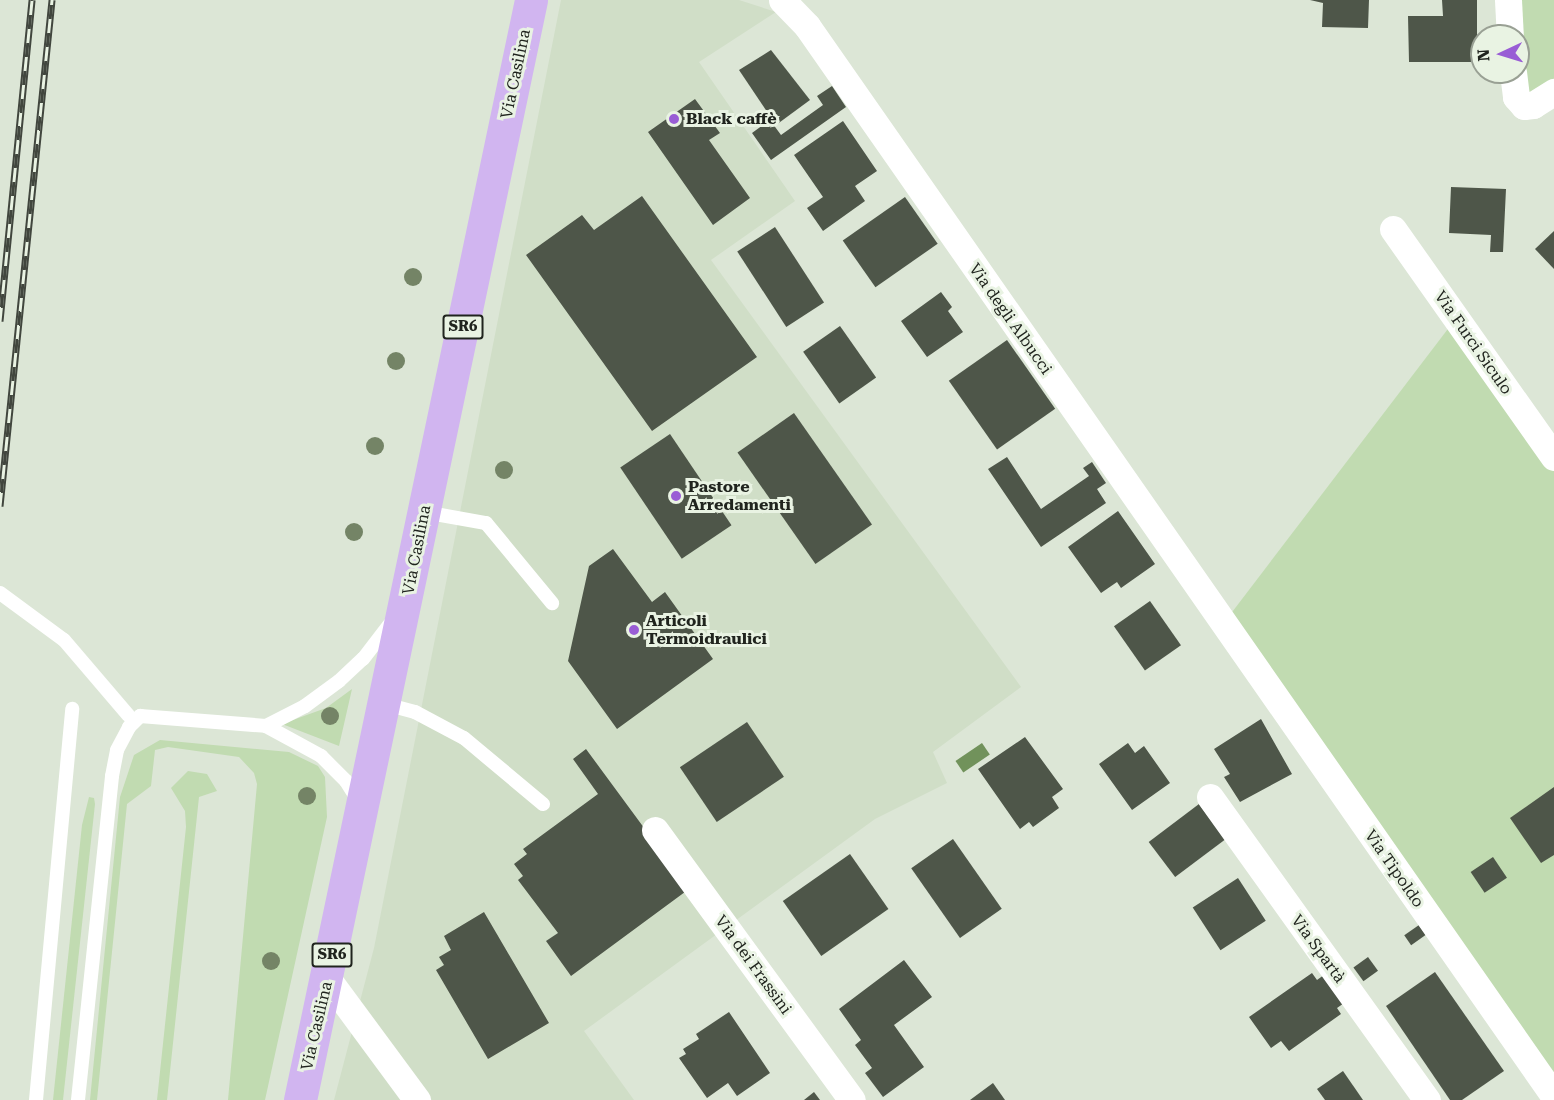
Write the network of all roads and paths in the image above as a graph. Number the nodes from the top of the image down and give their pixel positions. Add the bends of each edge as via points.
1 (531, 0) edge
2 (782, 0) edge
3 (1508, 0) edge
4 (1509, 24) edge
5 (1514, 84) edge
6 (1554, 92) edge
7 (1393, 229) dead end
8 (1554, 457) edge
9 (424, 512) junction
10 (0, 593) edge
11 (406, 602) junction
12 (552, 603) dead end
13 (1235, 641) joint
14 (385, 704) junction
15 (72, 709) dead end
16 (128, 715) dead end
17 (266, 726) junction
18 (1209, 797) dead end
19 (543, 804) dead end
20 (363, 809) junction
21 (655, 830) dead end
22 (327, 978) junction
23 (1554, 1096) edge
24 (36, 1100) edge
25 (78, 1100) edge
26 (300, 1100) edge
27 (417, 1100) edge
28 (852, 1100) edge
29 (1428, 1100) edge

1 - 9 main road, Via Casilina / SR6
2 - 13 street, Via degli Albucci via 807,26
3 - 4 street
5 - 6 street via 1520,103 1533,105
7 - 8 street, Via Furci Siculo
9 - 11 main road, Via Casilina / SR6
9 - 12 lane via 486,523
10 - 16 lane via 64,640
11 - 14 main road, Via Casilina / SR6
11 - 17 lane via 352,670 305,706
13 - 23 street, Via Tipoldo
14 - 19 lane via 416,711 464,738
14 - 20 main road, Via Casilina / SR6
15 - 24 lane
17 - 20 lane via 321,756 346,782
17 - 25 lane via 140,716 122,738 112,776
18 - 29 street, Via Spartà
20 - 22 main road, Via Casilina / SR6
21 - 28 street, Via dei Frassini
22 - 26 main road, Via Casilina / SR6
22 - 27 street

